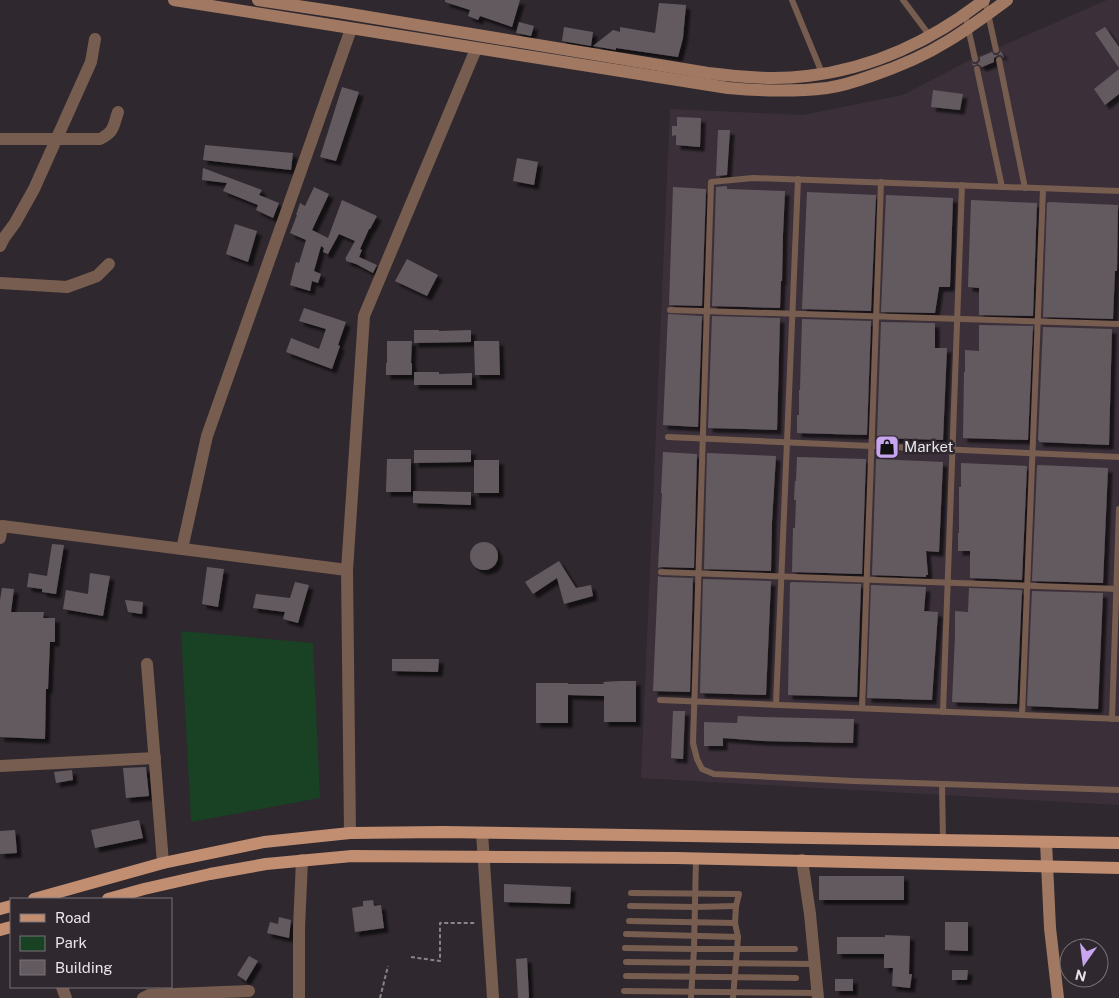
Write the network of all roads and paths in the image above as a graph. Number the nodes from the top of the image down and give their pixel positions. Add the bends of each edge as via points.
1 (174, 0) edge
2 (258, 0) edge
3 (792, 0) edge
4 (902, 0) edge
5 (984, 0) edge
6 (1007, 0) edge
7 (965, 14) junction
8 (989, 14) junction
9 (968, 28) junction
10 (351, 29) junction
11 (930, 36) junction
12 (95, 39) dead end
13 (476, 49) junction
14 (996, 50) dead end
15 (975, 59) dead end
16 (999, 60) dead end
17 (977, 69) dead end
18 (822, 74) junction
19 (118, 112) dead end
20 (0, 139) edge
21 (56, 139) junction
22 (798, 179) junction
23 (881, 182) junction
24 (962, 185) junction
25 (1002, 187) junction
26 (1025, 188) junction
27 (1043, 189) junction
28 (1119, 191) edge
29 (0, 246) edge
30 (109, 264) dead end
31 (0, 283) edge
32 (670, 310) dead end
33 (707, 312) junction
34 (792, 314) junction
35 (876, 317) junction
36 (957, 319) junction
37 (1038, 322) junction
38 (1119, 324) edge
39 (668, 437) dead end
40 (702, 438) junction
41 (787, 442) junction
42 (872, 446) junction
43 (952, 449) junction
44 (1032, 453) junction
45 (1119, 457) edge
46 (1119, 509) edge
47 (0, 538) edge
48 (182, 549) junction
49 (348, 570) junction
50 (662, 572) dead end
51 (697, 574) junction
52 (781, 577) junction
53 (867, 580) junction
54 (948, 583) junction
55 (1027, 586) junction
56 (1118, 589) edge
57 (147, 664) dead end
58 (660, 700) dead end
59 (693, 702) junction
60 (776, 705) junction
61 (862, 708) junction
62 (943, 712) junction
63 (1022, 715) junction
64 (1115, 719) edge
65 (155, 758) junction
66 (0, 766) edge
67 (942, 784) junction
68 (1119, 790) edge
69 (350, 833) junction
70 (482, 833) junction
71 (675, 836) junction
72 (943, 840) junction
73 (1046, 842) junction
74 (1119, 843) edge
75 (484, 856) junction
76 (676, 858) junction
77 (696, 858) junction
78 (302, 860) junction
79 (802, 860) junction
80 (163, 863) junction
81 (1048, 867) junction
82 (1119, 868) edge
83 (631, 892) dead end
84 (695, 893) junction
85 (38, 898) edge
86 (112, 898) edge
87 (630, 906) dead end
88 (736, 906) junction
89 (695, 907) junction
90 (629, 921) dead end
91 (694, 922) junction
92 (488, 923) junction
93 (735, 923) junction
94 (626, 934) dead end
95 (694, 935) junction
96 (738, 937) junction
97 (625, 948) dead end
98 (736, 949) junction
99 (795, 949) dead end
100 (694, 950) junction
101 (411, 957) dead end
102 (626, 962) dead end
103 (693, 963) junction
104 (735, 963) junction
105 (815, 964) junction
106 (388, 966) dead end
107 (626, 976) dead end
108 (692, 977) junction
109 (734, 977) junction
110 (796, 978) dead end
111 (624, 990) dead end
112 (249, 991) dead end
113 (235, 995) edge
114 (691, 995) edge
115 (733, 995) edge
116 (818, 996) edge
117 (144, 998) edge
118 (299, 998) edge
119 (380, 998) edge
120 (493, 998) edge
121 (1058, 998) edge

1 - 10 main road
2 - 18 main road via 708,73 774,78
3 - 18 lane
4 - 11 lane
5 - 7 main road
5 - 8 lane
6 - 8 main road
7 - 9 lane
7 - 11 main road
8 - 9 main road
8 - 14 lane
9 - 13 main road via 927,53 862,80 829,88 795,91 728,88
9 - 15 lane
10 - 13 main road
10 - 48 street via 207,436
11 - 18 main road via 886,56
12 - 21 street via 91,62
13 - 49 street via 364,316
16 - 26 lane
17 - 25 lane
19 - 21 street via 110,134 100,139
20 - 21 street
21 - 29 street via 34,189
22 - 23 lane
22 - 33 lane via 753,178 711,182
22 - 34 lane
23 - 24 lane
23 - 35 lane
24 - 25 lane
24 - 36 lane
25 - 26 lane
26 - 27 lane
27 - 28 lane
27 - 37 lane
30 - 31 street via 96,276 67,287
32 - 33 lane
33 - 34 lane
33 - 40 lane
34 - 35 lane
34 - 41 lane
35 - 36 lane
35 - 42 lane
36 - 37 lane
36 - 43 lane
37 - 38 lane
37 - 44 lane
39 - 40 lane
40 - 41 lane
40 - 51 lane
41 - 42 lane
41 - 52 lane
42 - 43 lane
42 - 53 lane
43 - 44 lane
43 - 54 lane
44 - 45 lane
44 - 55 lane
46 - 56 lane
47 - 48 street via 2,526
48 - 49 street
49 - 69 street
50 - 51 lane
51 - 52 lane
51 - 59 lane
52 - 53 lane
52 - 60 lane
53 - 54 lane
53 - 61 lane
54 - 55 lane
54 - 62 lane
55 - 56 lane
55 - 63 lane
56 - 64 lane
57 - 65 street
58 - 59 lane
59 - 60 lane
59 - 67 lane via 692,743 702,769 714,774
60 - 61 lane
61 - 62 lane
62 - 63 lane
63 - 64 lane
65 - 66 street
65 - 80 street
67 - 68 lane
67 - 72 lane
69 - 70 main road
69 - 80 main road via 264,842
70 - 71 main road
70 - 75 street
71 - 72 main road
71 - 76 main road
72 - 73 main road
73 - 74 main road
73 - 81 main road
75 - 76 main road
75 - 78 main road via 352,856
75 - 92 street
76 - 77 main road
77 - 79 main road
77 - 84 lane
78 - 86 main road via 210,874
78 - 118 street
79 - 81 main road
79 - 105 street
80 - 85 main road
81 - 82 main road
81 - 121 main road via 1050,928
83 - 84 lane
84 - 88 lane via 739,894
84 - 89 lane
87 - 89 lane
88 - 89 lane
88 - 93 lane
89 - 91 lane
90 - 91 lane
91 - 93 lane
91 - 95 lane
92 - 101 path via 440,923 440,961
92 - 120 street
93 - 96 lane
94 - 95 lane
95 - 96 lane
95 - 100 lane
96 - 98 lane
97 - 100 lane
98 - 99 lane
98 - 100 lane
98 - 104 lane
100 - 103 lane
102 - 103 lane
103 - 104 lane
103 - 108 lane
104 - 105 lane
104 - 109 lane
105 - 116 street
106 - 119 path
107 - 108 lane
108 - 109 lane
108 - 114 lane
109 - 110 lane
109 - 115 lane
111 - 114 lane
112 - 113 street
113 - 117 street via 149,994
114 - 115 lane
115 - 116 lane

